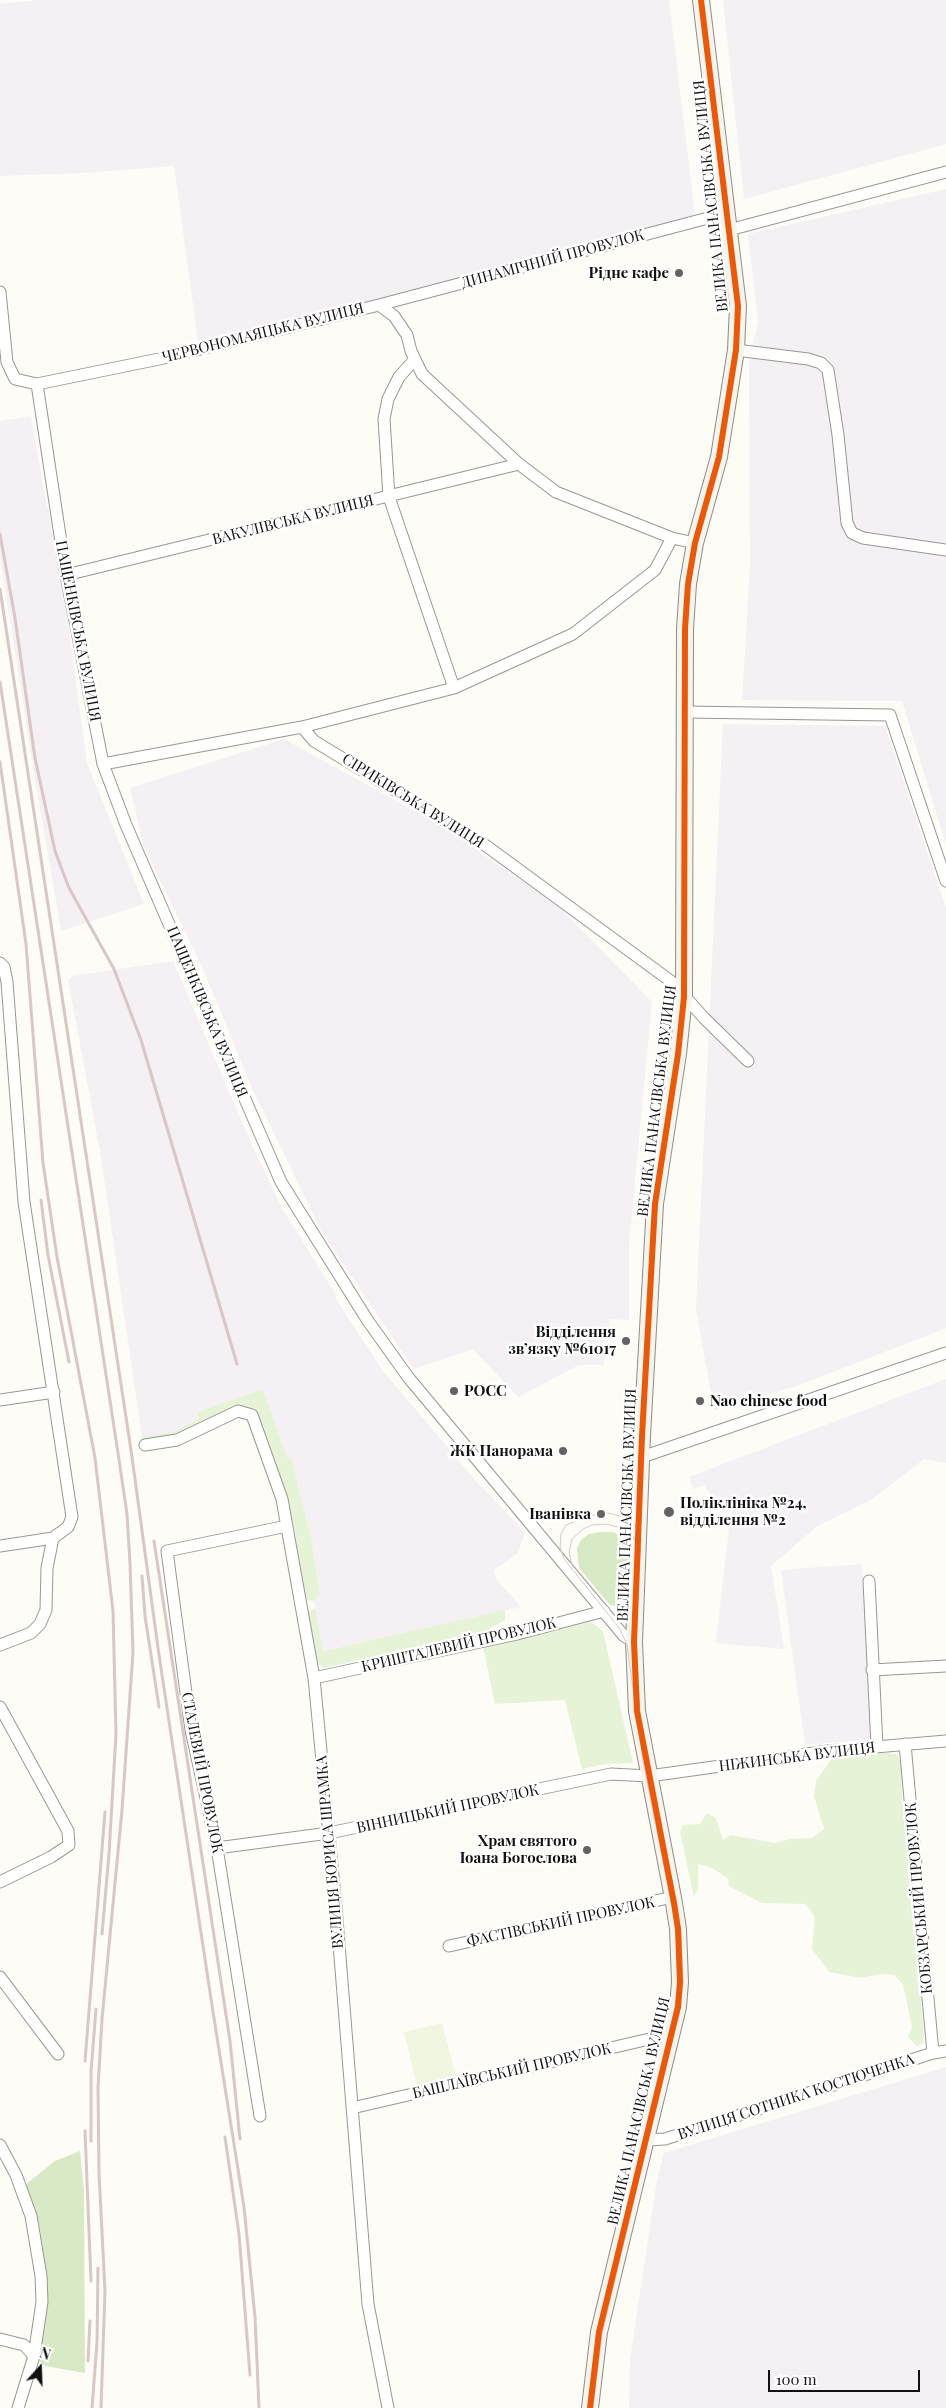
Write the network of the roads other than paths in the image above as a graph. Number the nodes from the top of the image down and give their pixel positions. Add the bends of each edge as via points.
1 (701, 0) edge
2 (946, 172) edge
3 (727, 214) junction
4 (729, 230) junction
5 (0, 292) edge
6 (380, 305) junction
7 (736, 350) junction
8 (415, 359) junction
9 (37, 384) junction
10 (519, 464) junction
11 (390, 497) junction
12 (672, 538) junction
13 (695, 543) junction
14 (946, 550) edge
15 (66, 575) junction
16 (454, 688) junction
17 (685, 712) junction
18 (302, 727) junction
19 (103, 764) junction
20 (946, 881) edge
21 (0, 963) edge
22 (684, 997) junction
23 (748, 1061) dead end
24 (946, 1353) edge
25 (54, 1392) junction
26 (0, 1400) edge
27 (144, 1445) dead end
28 (642, 1456) junction
29 (287, 1526) junction
30 (53, 1538) junction
31 (0, 1546) edge
32 (869, 1581) dead end
33 (604, 1612) junction
34 (634, 1642) junction
35 (0, 1645) edge
36 (946, 1666) edge
37 (872, 1670) junction
38 (314, 1678) junction
39 (0, 1707) edge
40 (946, 1741) edge
41 (905, 1744) junction
42 (877, 1746) junction
43 (649, 1776) junction
44 (329, 1834) junction
45 (217, 1848) junction
46 (0, 1882) edge
47 (673, 1897) junction
48 (448, 1946) dead end
49 (0, 1977) edge
50 (671, 2034) junction
51 (946, 2051) edge
52 (933, 2053) junction
53 (58, 2054) dead end
54 (352, 2108) junction
55 (260, 2116) dead end
56 (646, 2140) junction
57 (0, 2146) edge
58 (0, 2340) edge
59 (34, 2356) junction
60 (18, 2408) edge
61 (388, 2408) edge
62 (590, 2408) edge

1 - 3 street, ВЕЛИКА ПАНАСІВСЬКА ВУЛИЦЯ
2 - 4 street
3 - 4 street, ВЕЛИКА ПАНАСІВСЬКА ВУЛИЦЯ
3 - 6 street, ДИНАМІЧНИЙ ПРОВУЛОК
4 - 7 street, ВЕЛИКА ПАНАСІВСЬКА ВУЛИЦЯ via 738,306
5 - 9 street via 7,362 15,379
6 - 8 street, ЧЕРВОНОМАЯЦЬКА ВУЛИЦЯ via 394,316 407,335
6 - 9 street, ЧЕРВОНОМАЯЦЬКА ВУЛИЦЯ via 164,358
7 - 13 street, ВЕЛИКА ПАНАСІВСЬКА ВУЛИЦЯ via 719,456
7 - 14 street via 808,359 822,363 828,370 847,523 852,533 863,538
8 - 10 street, ЧЕРВОНОМАЯЦЬКА ВУЛИЦЯ via 422,374
8 - 11 street via 399,377 388,399 384,419
9 - 15 street, ПАЩЕНКІВСЬКА ВУЛИЦЯ
10 - 11 street, ВАКУЛІВСЬКА ВУЛИЦЯ
10 - 12 street, ЧЕРВОНОМАЯЦЬКА ВУЛИЦЯ via 556,492
11 - 15 street, ВАКУЛІВСЬКА ВУЛИЦЯ
11 - 16 street
12 - 13 street, ЧЕРВОНОМАЯЦЬКА ВУЛИЦЯ
12 - 16 street via 655,570 573,634
13 - 17 street, ВЕЛИКА ПАНАСІВСЬКА ВУЛИЦЯ via 688,584
15 - 19 street, ПАЩЕНКІВСЬКА ВУЛИЦЯ
16 - 18 street
17 - 20 street via 890,715
17 - 22 street, ВЕЛИКА ПАНАСІВСЬКА ВУЛИЦЯ
18 - 19 street
18 - 22 street, СІРИКІВСЬКА ВУЛИЦЯ via 314,741 485,845 672,982
19 - 33 street, ПАЩЕНКІВСЬКА ВУЛИЦЯ via 126,825 281,1182 368,1321 408,1377
21 - 25 street via 7,982 24,1202
22 - 23 street, СІРИКІВСЬКА ВУЛИЦЯ
22 - 28 street, ВЕЛИКА ПАНАСІВСЬКА ВУЛИЦЯ via 655,1204
24 - 28 street
25 - 26 street
25 - 30 street via 72,1517 68,1526
27 - 29 street, ВУЛИЦЯ БОРИСА ШРАМКА via 177,1440 238,1411 252,1415 282,1499
28 - 34 street, ВЕЛИКА ПАНАСІВСЬКА ВУЛИЦЯ
29 - 38 street, ВУЛИЦЯ БОРИСА ШРАМКА
29 - 45 street, СТАЛЕВИЙ ПРОВУЛОК via 167,1551 192,1730
30 - 31 street
30 - 35 street via 46,1610 40,1624 31,1634
32 - 37 street
33 - 34 street, ПАЩЕНКІВСЬКА ВУЛИЦЯ via 624,1636
33 - 38 street, КРИШТАЛЕВИЙ ПРОВУЛОК
34 - 43 street, ВЕЛИКА ПАНАСІВСЬКА ВУЛИЦЯ via 637,1711
36 - 37 street
37 - 42 street
38 - 44 street, ВУЛИЦЯ БОРИСА ШРАМКА
39 - 46 street via 68,1831 69,1845
40 - 41 street, НІЖИНСЬКА ВУЛИЦЯ
41 - 42 street, НІЖИНСЬКА ВУЛИЦЯ
41 - 52 street, КОБЗАРСЬКИЙ ПРОВУЛОК
42 - 43 street, НІЖИНСЬКА ВУЛИЦЯ
43 - 44 street, ВІННИЦЬКИЙ ПРОВУЛОК via 611,1774
43 - 47 street, ВЕЛИКА ПАНАСІВСЬКА ВУЛИЦЯ
44 - 45 street, ВІННИЦЬКИЙ ПРОВУЛОК
44 - 54 street, ВУЛИЦЯ БОРИСА ШРАМКА
45 - 55 street, СТАЛЕВИЙ ПРОВУЛОК
47 - 48 street, ФАСТІВСЬКИЙ ПРОВУЛОК
47 - 50 street, ВЕЛИКА ПАНАСІВСЬКА ВУЛИЦЯ via 680,1982
49 - 53 street
50 - 54 street, БАШЛАЇВСЬКИЙ ПРОВУЛОК
50 - 56 street, ВЕЛИКА ПАНАСІВСЬКА ВУЛИЦЯ
51 - 52 street, ВУЛИЦЯ СОТНИКА КОСТЮЧЕНКА
52 - 56 street, ВУЛИЦЯ СОТНИКА КОСТЮЧЕНКА via 665,2139
54 - 61 street, ВУЛИЦЯ БОРИСА ШРАМКА via 368,2304
56 - 62 street, ВЕЛИКА ПАНАСІВСЬКА ВУЛИЦЯ via 600,2332
57 - 59 street via 32,2216 42,2302
58 - 59 street via 24,2345
59 - 60 street

